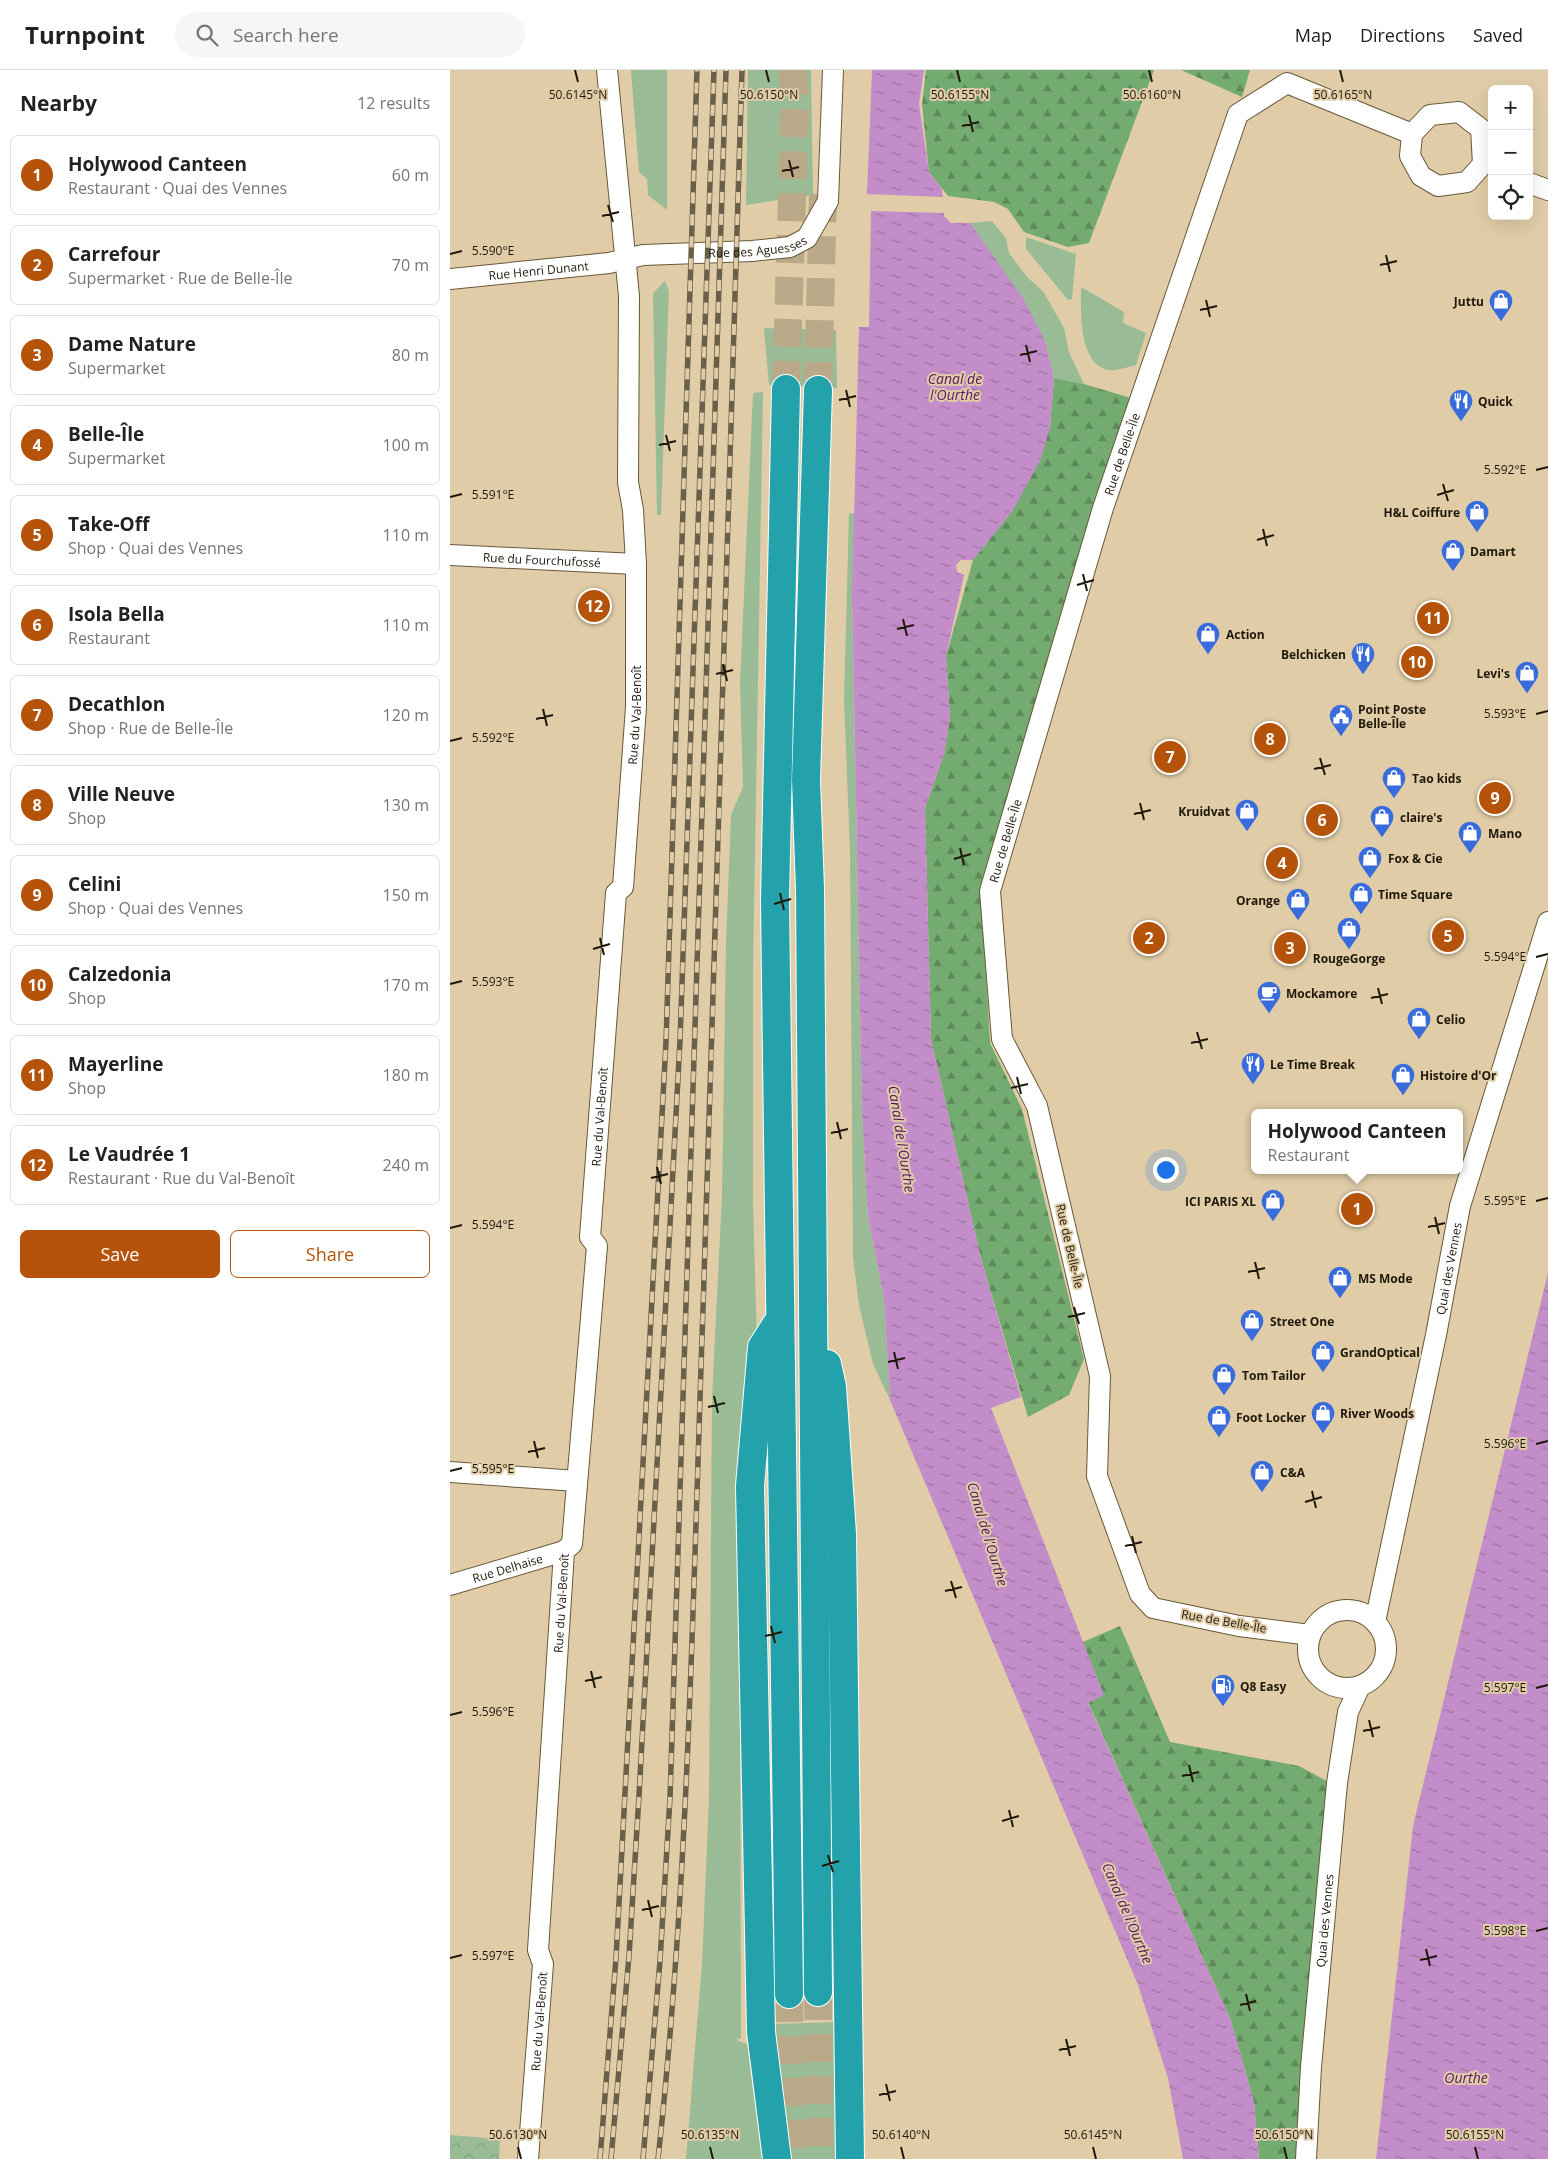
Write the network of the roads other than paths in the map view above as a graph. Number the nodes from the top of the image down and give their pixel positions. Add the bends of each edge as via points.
1 (607, 70) edge
2 (832, 70) edge
3 (1412, 134) junction
4 (1487, 166) edge
5 (1533, 184) edge
6 (1548, 190) edge
7 (625, 259) junction
8 (450, 280) edge
9 (786, 389) tunnel mouth
10 (818, 390) tunnel mouth
11 (450, 555) edge
12 (636, 564) junction
13 (1548, 922) edge
14 (813, 1294) junction
15 (780, 1320) junction
16 (450, 1472) edge
17 (577, 1481) junction
18 (564, 1551) junction
19 (450, 1585) edge
20 (1375, 1622) junction
21 (1310, 1635) junction
22 (1360, 1686) junction
23 (818, 1992) tunnel mouth
24 (789, 1994) tunnel mouth
25 (528, 2159) edge
26 (777, 2159) edge
27 (850, 2159) edge
28 (1306, 2159) edge

1 - 7 street, Rue du Val-Benoît
2 - 7 street, Rue des Aguesses via 828,201 807,238 790,247 643,255
3 - 4 street via 1410,156 1420,176 1438,186 1466,182
3 - 4 street via 1430,115 1459,112 1481,128
3 - 21 street, Rue de Belle-Île via 1288,83 1238,114 1103,508 990,891 1002,1039 1037,1106 1100,1376 1097,1476 1140,1594 1153,1608 1239,1626
5 - 6 street
7 - 8 street, Rue Henri Dunant
7 - 12 street, Rue du Val-Benoît via 629,296 628,482
9 - 15 highway via 775,900
10 - 14 highway via 806,780
11 - 12 street, Rue du Fourchufossé
12 - 17 street, Rue du Val-Benoît via 636,708 623,887 616,893 615,903 590,1237 598,1246
13 - 20 street, Quai des Vennes via 1460,1206
14 - 23 highway
14 - 27 highway via 832,1387 842,1534
15 - 24 highway
15 - 26 highway via 762,1347 750,1486 761,2032
16 - 17 street
17 - 18 street, Rue du Val-Benoît via 572,1544
18 - 19 street, Rue Delhaise
18 - 25 street, Rue du Val-Benoît
20 - 21 street via 1352,1611 1339,1611 1317,1624
20 - 22 street via 1386,1646 1385,1658 1380,1670
21 - 22 street via 1309,1660 1315,1672 1335,1687
22 - 28 street, Quai des Vennes via 1348,1712 1337,1783 1311,2067

